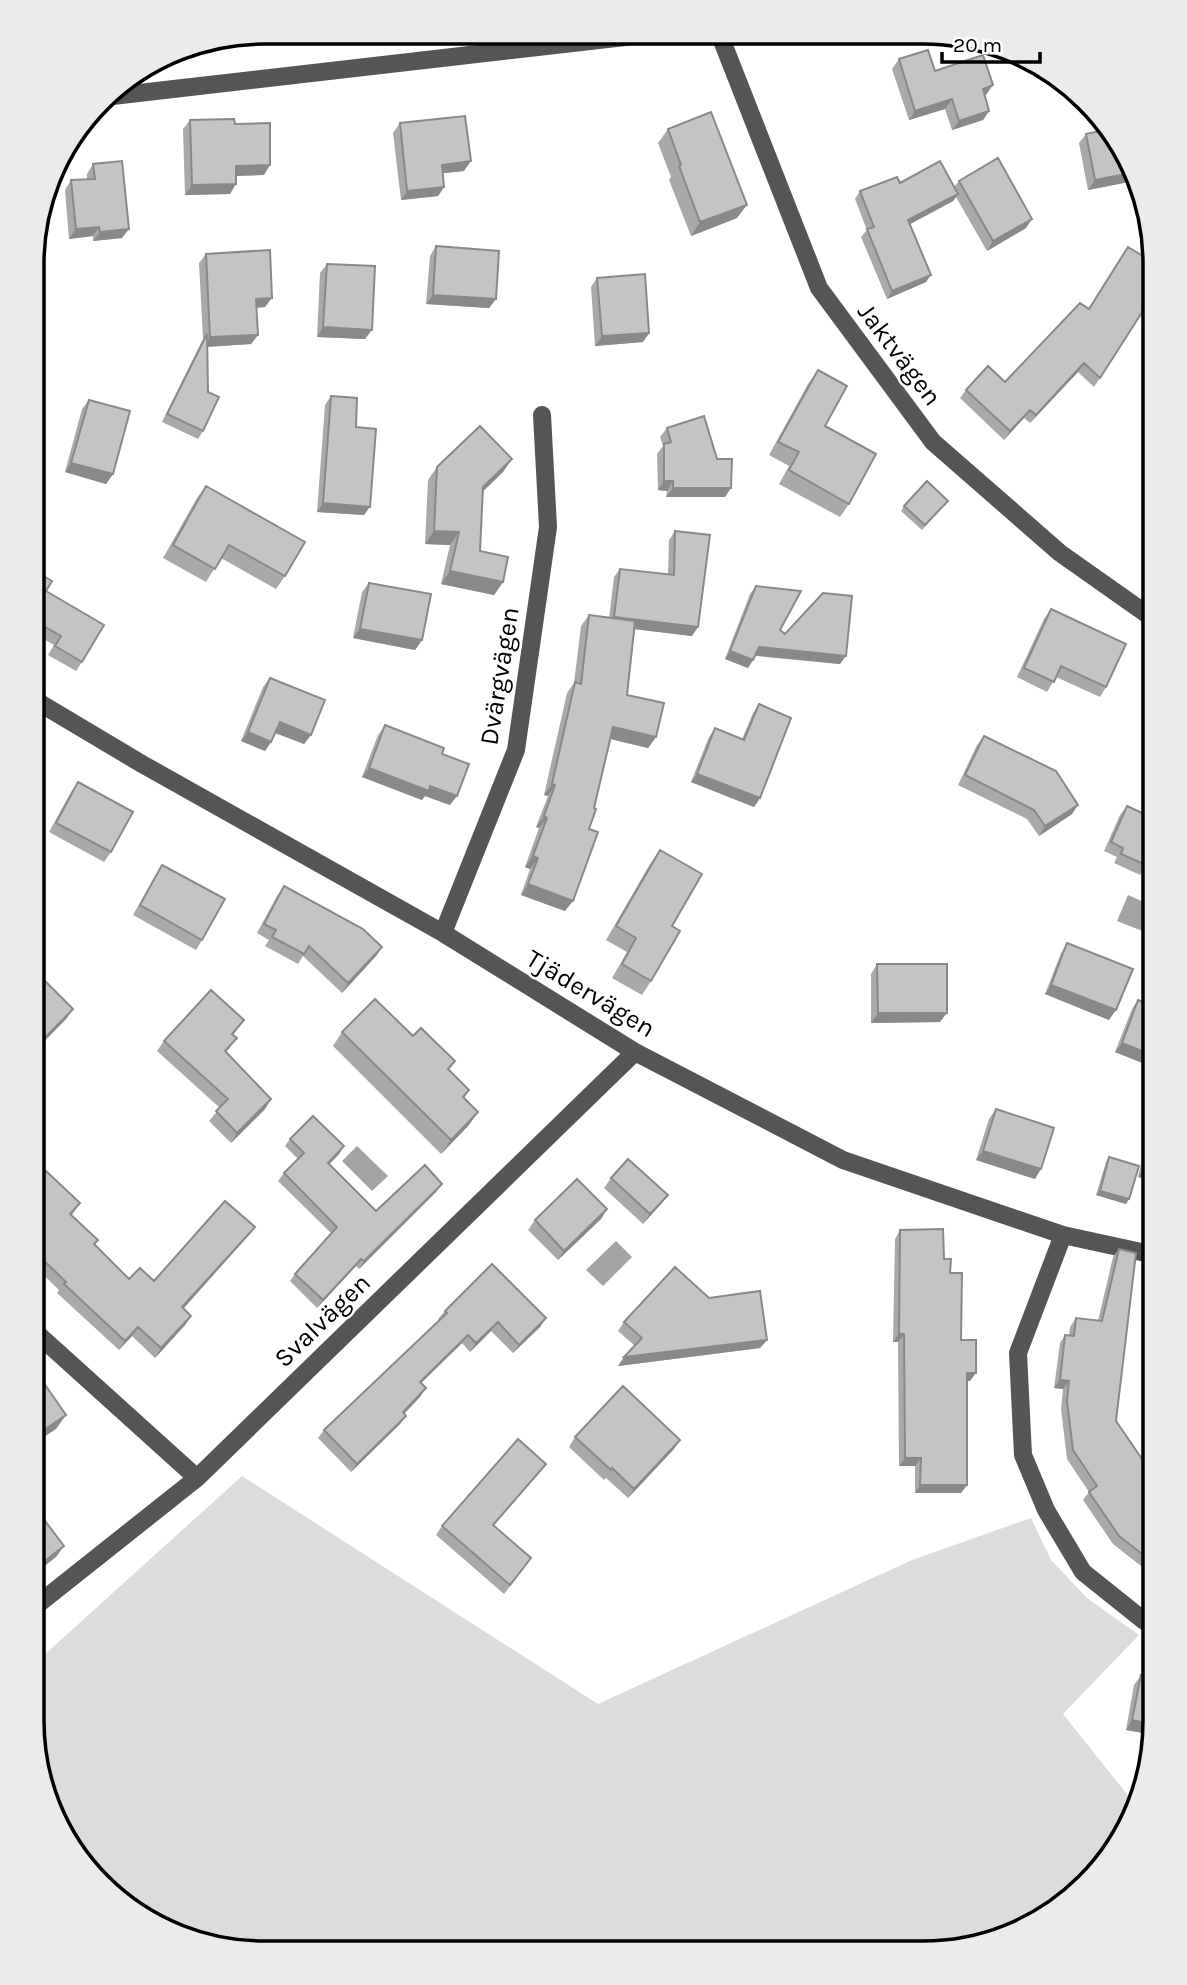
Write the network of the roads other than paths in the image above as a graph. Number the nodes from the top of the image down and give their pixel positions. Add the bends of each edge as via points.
1 (564, 44) edge
2 (723, 44) edge
3 (123, 95) edge
4 (542, 415) dead end
5 (1143, 612) edge
6 (44, 706) edge
7 (443, 933) junction
8 (635, 1052) junction
9 (1063, 1235) junction
10 (1143, 1252) edge
11 (44, 1340) edge
12 (197, 1478) junction
13 (44, 1599) edge
14 (1143, 1620) edge

1 - 3 street
2 - 5 street, Jaktvägen via 819,288 835,310 933,442 1060,553
4 - 7 street, Dvärgvägen via 548,527 516,750
6 - 7 street, Tjädervägen
7 - 8 street, Tjädervägen
8 - 9 street, Tjädervägen via 843,1160
8 - 12 street, Svalvägen
9 - 10 street, Tjädervägen
9 - 14 street via 1018,1353 1023,1455 1046,1510 1083,1572
11 - 12 street
12 - 13 street, Svalvägen

